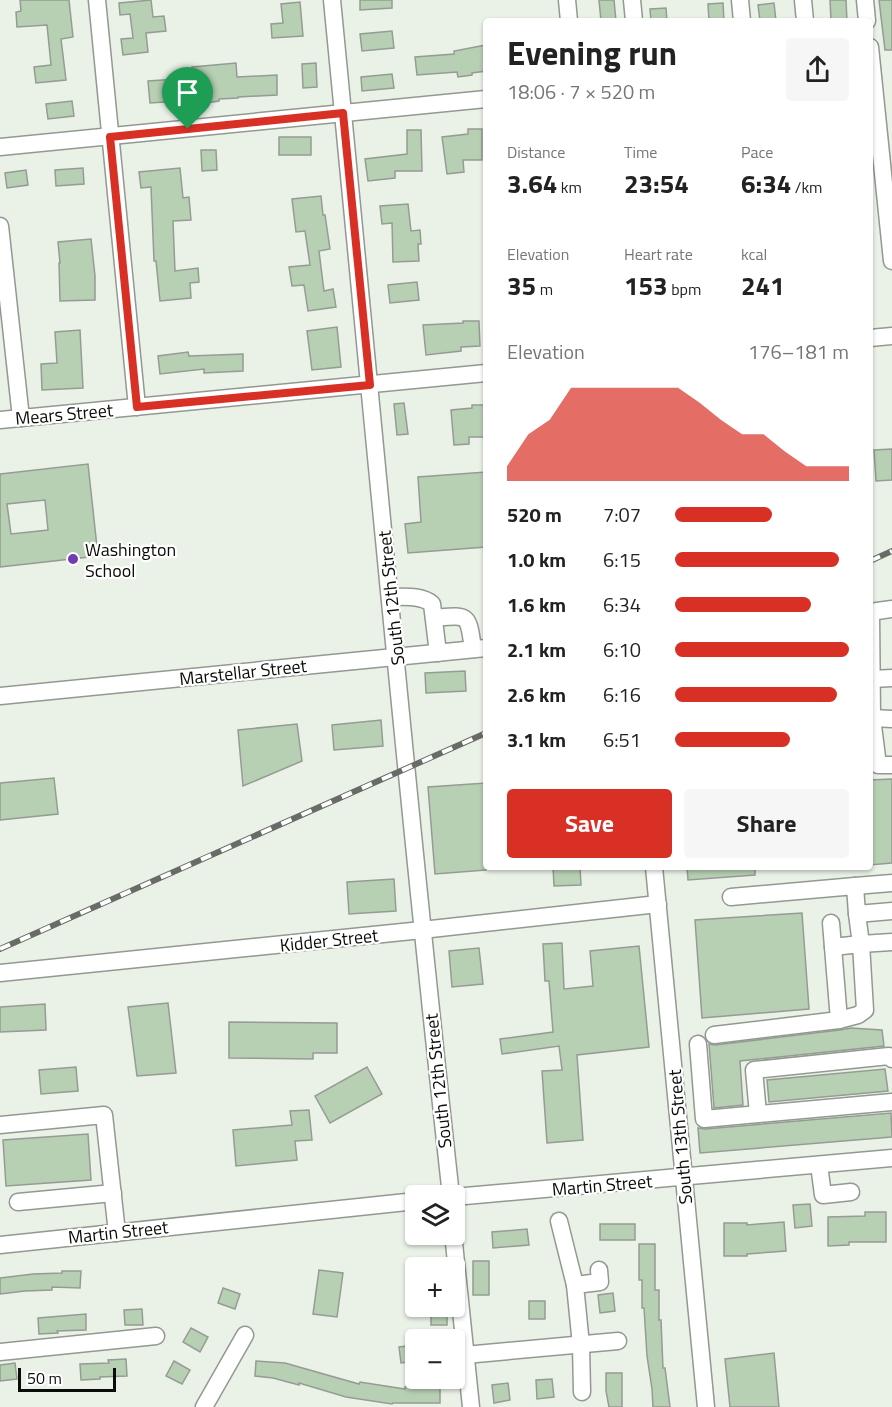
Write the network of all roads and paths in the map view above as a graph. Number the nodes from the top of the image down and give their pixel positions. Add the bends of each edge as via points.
1 (97, 0) edge
2 (332, 0) edge
3 (567, 0) edge
4 (632, 0) edge
5 (740, 0) edge
6 (803, 0) edge
7 (865, 0) edge
8 (569, 18) edge
9 (634, 18) edge
10 (742, 18) edge
11 (805, 18) edge
12 (867, 18) edge
13 (873, 76) edge
14 (483, 99) edge
15 (343, 113) junction
16 (110, 137) junction
17 (0, 147) edge
18 (0, 226) edge
19 (892, 261) edge
20 (892, 336) edge
21 (873, 338) edge
22 (483, 373) edge
23 (370, 385) junction
24 (137, 407) junction
25 (21, 418) junction
26 (0, 420) edge
27 (390, 597) junction
28 (892, 609) edge
29 (873, 612) edge
30 (434, 618) junction
31 (479, 648) edge
32 (438, 653) junction
33 (396, 657) junction
34 (892, 678) edge
35 (873, 679) edge
36 (0, 696) edge
37 (873, 718) edge
38 (892, 719) edge
39 (873, 726) edge
40 (892, 765) edge
41 (654, 870) edge
42 (892, 883) edge
43 (855, 886) junction
44 (731, 897) dead end
45 (658, 904) junction
46 (892, 911) edge
47 (857, 914) junction
48 (831, 922) dead end
49 (422, 930) junction
50 (892, 942) edge
51 (861, 945) junction
52 (833, 947) junction
53 (0, 973) edge
54 (839, 1020) junction
55 (714, 1035) dead end
56 (698, 1044) dead end
57 (892, 1059) edge
58 (892, 1102) edge
59 (758, 1114) junction
60 (0, 1125) edge
61 (892, 1158) edge
62 (819, 1165) junction
63 (684, 1178) junction
64 (452, 1185) edge
65 (851, 1192) dead end
66 (112, 1193) junction
67 (465, 1195) edge
68 (18, 1202) dead end
69 (405, 1202) edge
70 (559, 1221) dead end
71 (117, 1233) junction
72 (0, 1245) edge
73 (454, 1245) edge
74 (599, 1270) dead end
75 (574, 1285) junction
76 (462, 1329) edge
77 (245, 1335) dead end
78 (156, 1336) dead end
79 (618, 1341) dead end
80 (581, 1345) junction
81 (0, 1352) edge
82 (465, 1355) joint
83 (582, 1392) dead end
84 (204, 1407) edge
85 (471, 1407) edge
86 (706, 1407) edge

1 - 16 street
2 - 15 street, South 12th Street
3 - 8 street
4 - 9 street
5 - 10 street
6 - 11 street
7 - 12 street
13 - 19 street
14 - 15 street
15 - 16 street
15 - 23 street, South 12th Street
16 - 17 street
16 - 24 street
18 - 25 street
20 - 21 street
22 - 23 street, Mears Street
23 - 24 street, Mears Street
23 - 27 street, South 12th Street
24 - 25 street, Mears Street
25 - 26 street, Mears Street
27 - 30 street via 428,600
27 - 33 street, South 12th Street
28 - 29 street
30 - 31 street via 465,618
30 - 32 street
31 - 32 street, Marstellar Street
32 - 33 street, Marstellar Street
33 - 36 street, Marstellar Street
33 - 49 street, South 12th Street
34 - 35 street
37 - 38 street
39 - 40 street via 878,765
41 - 45 street, South 13th Street
42 - 43 street
43 - 44 street
43 - 47 street
45 - 49 street, Kidder Street
45 - 63 street, South 13th Street
46 - 47 street
47 - 51 street
48 - 52 street
49 - 53 street, Kidder Street
49 - 64 street, South 12th Street
50 - 51 street
51 - 52 street
51 - 54 street via 865,1010
52 - 54 street
54 - 55 street
56 - 59 street via 704,1119
57 - 59 street via 889,1056 754,1070
58 - 59 street
60 - 66 street via 104,1115
61 - 62 street, Martin Street
62 - 63 street, Martin Street
62 - 65 street via 823,1195
63 - 67 street, Martin Street
63 - 86 street, South 13th Street
66 - 68 street
66 - 71 street
69 - 71 street, Martin Street
70 - 75 street
71 - 72 street, Martin Street
73 - 76 street
74 - 75 street via 600,1282
75 - 80 street
77 - 84 street
78 - 81 street
79 - 80 street
80 - 82 street
80 - 83 street
82 - 85 street

